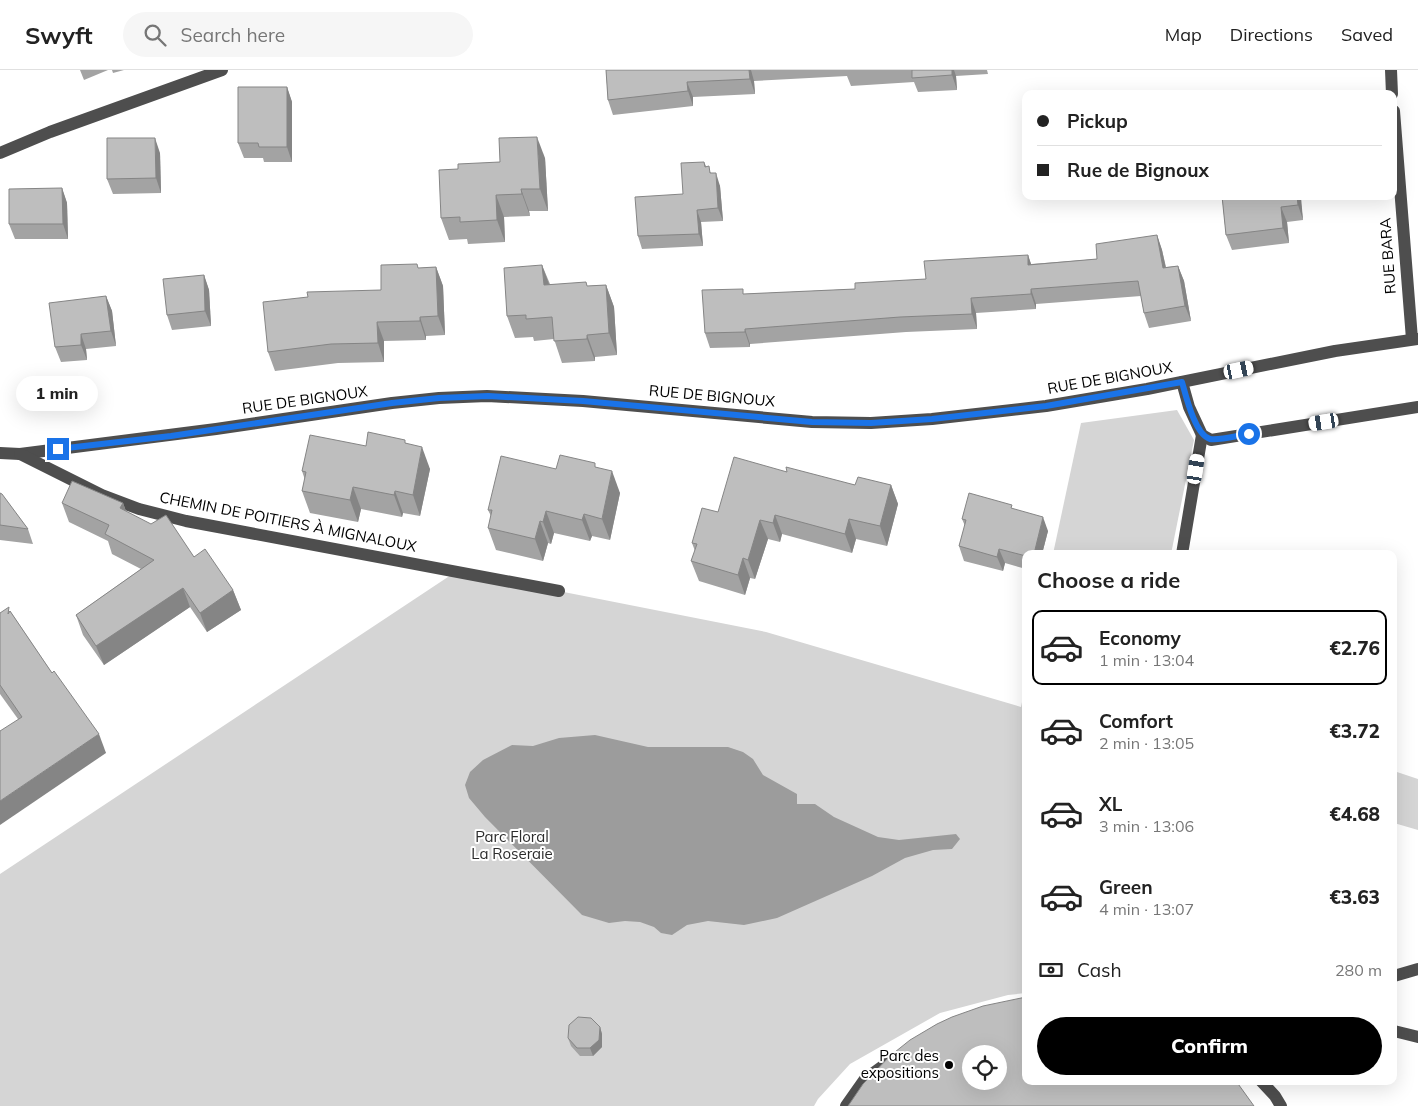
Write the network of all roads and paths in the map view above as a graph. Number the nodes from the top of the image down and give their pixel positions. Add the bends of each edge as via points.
1 (222, 70) edge
2 (1391, 70) edge
3 (1392, 90) edge
4 (1397, 144) edge
5 (0, 153) edge
6 (1415, 339) edge
7 (1182, 382) junction
8 (1418, 407) edge
9 (1202, 435) junction
10 (0, 454) edge
11 (20, 454) junction
12 (1183, 550) edge
13 (559, 591) dead end
14 (1418, 968) edge
15 (1397, 975) edge
16 (1397, 1032) edge
17 (1418, 1037) edge
18 (896, 1057) edge
19 (1265, 1085) edge
20 (846, 1106) edge
21 (1281, 1106) edge

1 - 5 street
2 - 3 street
4 - 6 street, RUE BARA
6 - 7 street, RUE DE BIGNOUX via 1335,351
7 - 9 street
7 - 11 street, RUE DE BIGNOUX via 1046,406 871,423 812,422 583,401 488,396 439,398
8 - 9 street via 1211,440
9 - 12 street
10 - 11 street, RUE DE BIGNOUX
11 - 13 street, CHEMIN DE POITIERS À MIGNALOUX via 102,495 186,521
14 - 15 street
16 - 17 street
18 - 20 street via 865,1079
19 - 21 street

